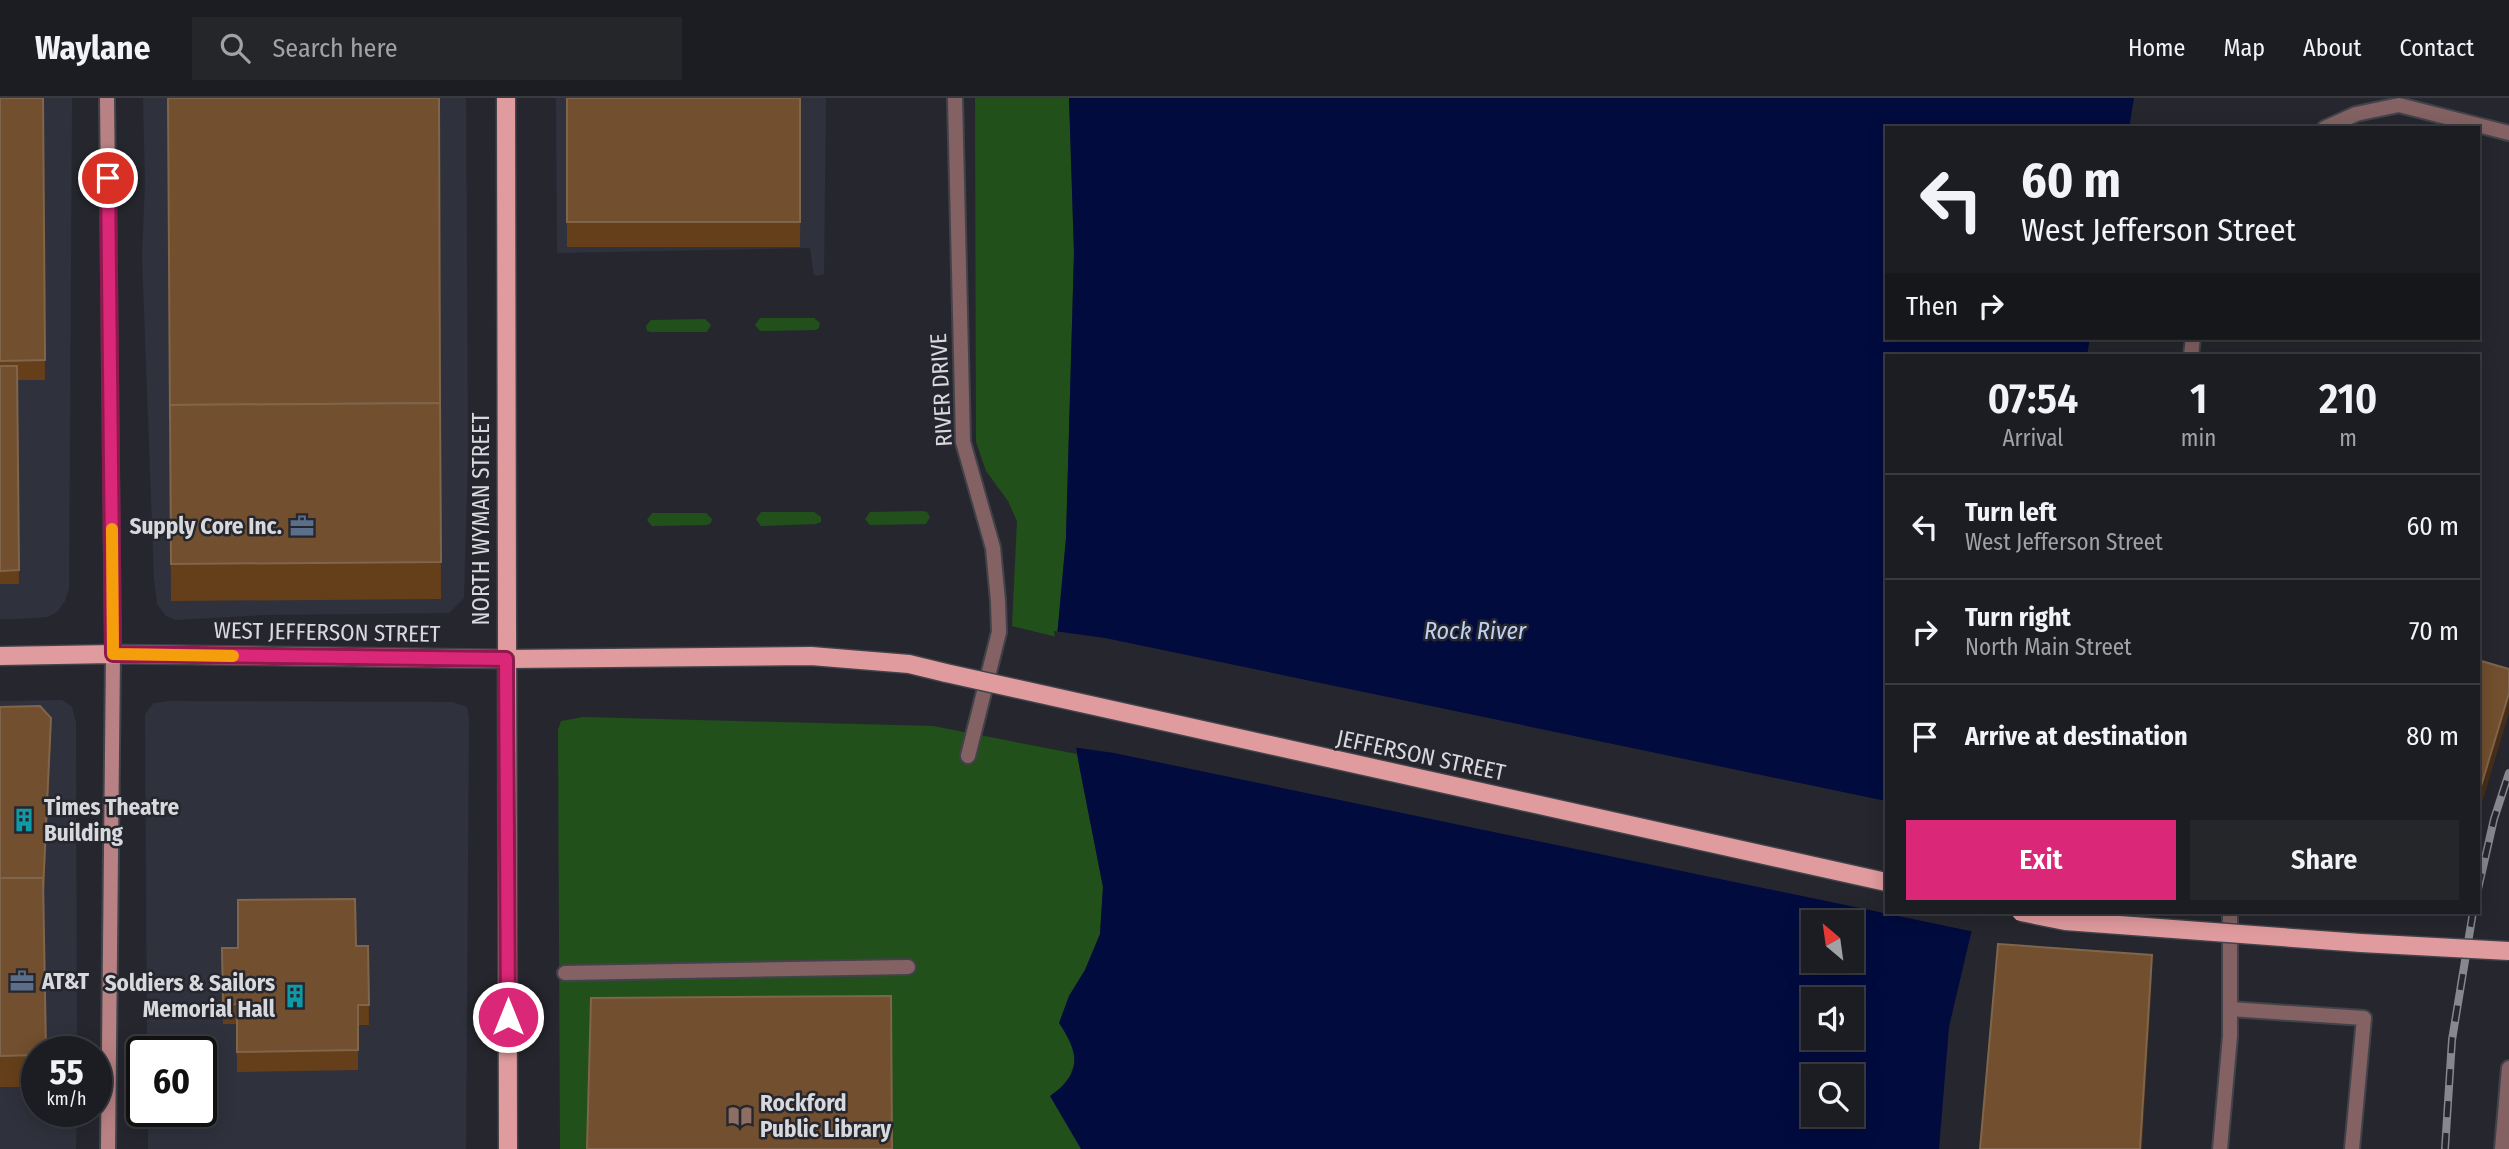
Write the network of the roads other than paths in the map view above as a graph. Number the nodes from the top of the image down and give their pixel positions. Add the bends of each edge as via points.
1 (107, 98) edge
2 (506, 98) edge
3 (955, 98) edge
4 (2329, 126) edge
5 (2509, 133) edge
6 (113, 654) junction
7 (0, 656) edge
8 (506, 659) junction
9 (946, 673) joint
10 (968, 756) dead end
11 (1885, 882) edge
12 (2031, 914) edge
13 (2230, 914) edge
14 (2509, 951) edge
15 (908, 967) dead end
16 (565, 973) dead end
17 (2230, 1009) junction
18 (2509, 1068) edge
19 (108, 1149) edge
20 (508, 1149) edge
21 (2220, 1149) edge
22 (2352, 1149) edge
23 (2502, 1149) edge

1 - 6 street
2 - 8 main road, NORTH WYMAN STREET
3 - 10 street, RIVER DRIVE via 963,442 993,548 999,632
4 - 5 street via 2356,114 2399,105
6 - 7 main road, WEST JEFFERSON STREET
6 - 8 main road, WEST JEFFERSON STREET
6 - 19 street
8 - 9 main road, WEST JEFFERSON STREET via 811,656 909,664
8 - 20 main road, NORTH WYMAN STREET
9 - 11 main road, JEFFERSON STREET, bridge
12 - 14 main road, bridge via 2065,921
13 - 17 street
15 - 16 street
17 - 21 street
17 - 22 street via 2364,1018
18 - 23 street

